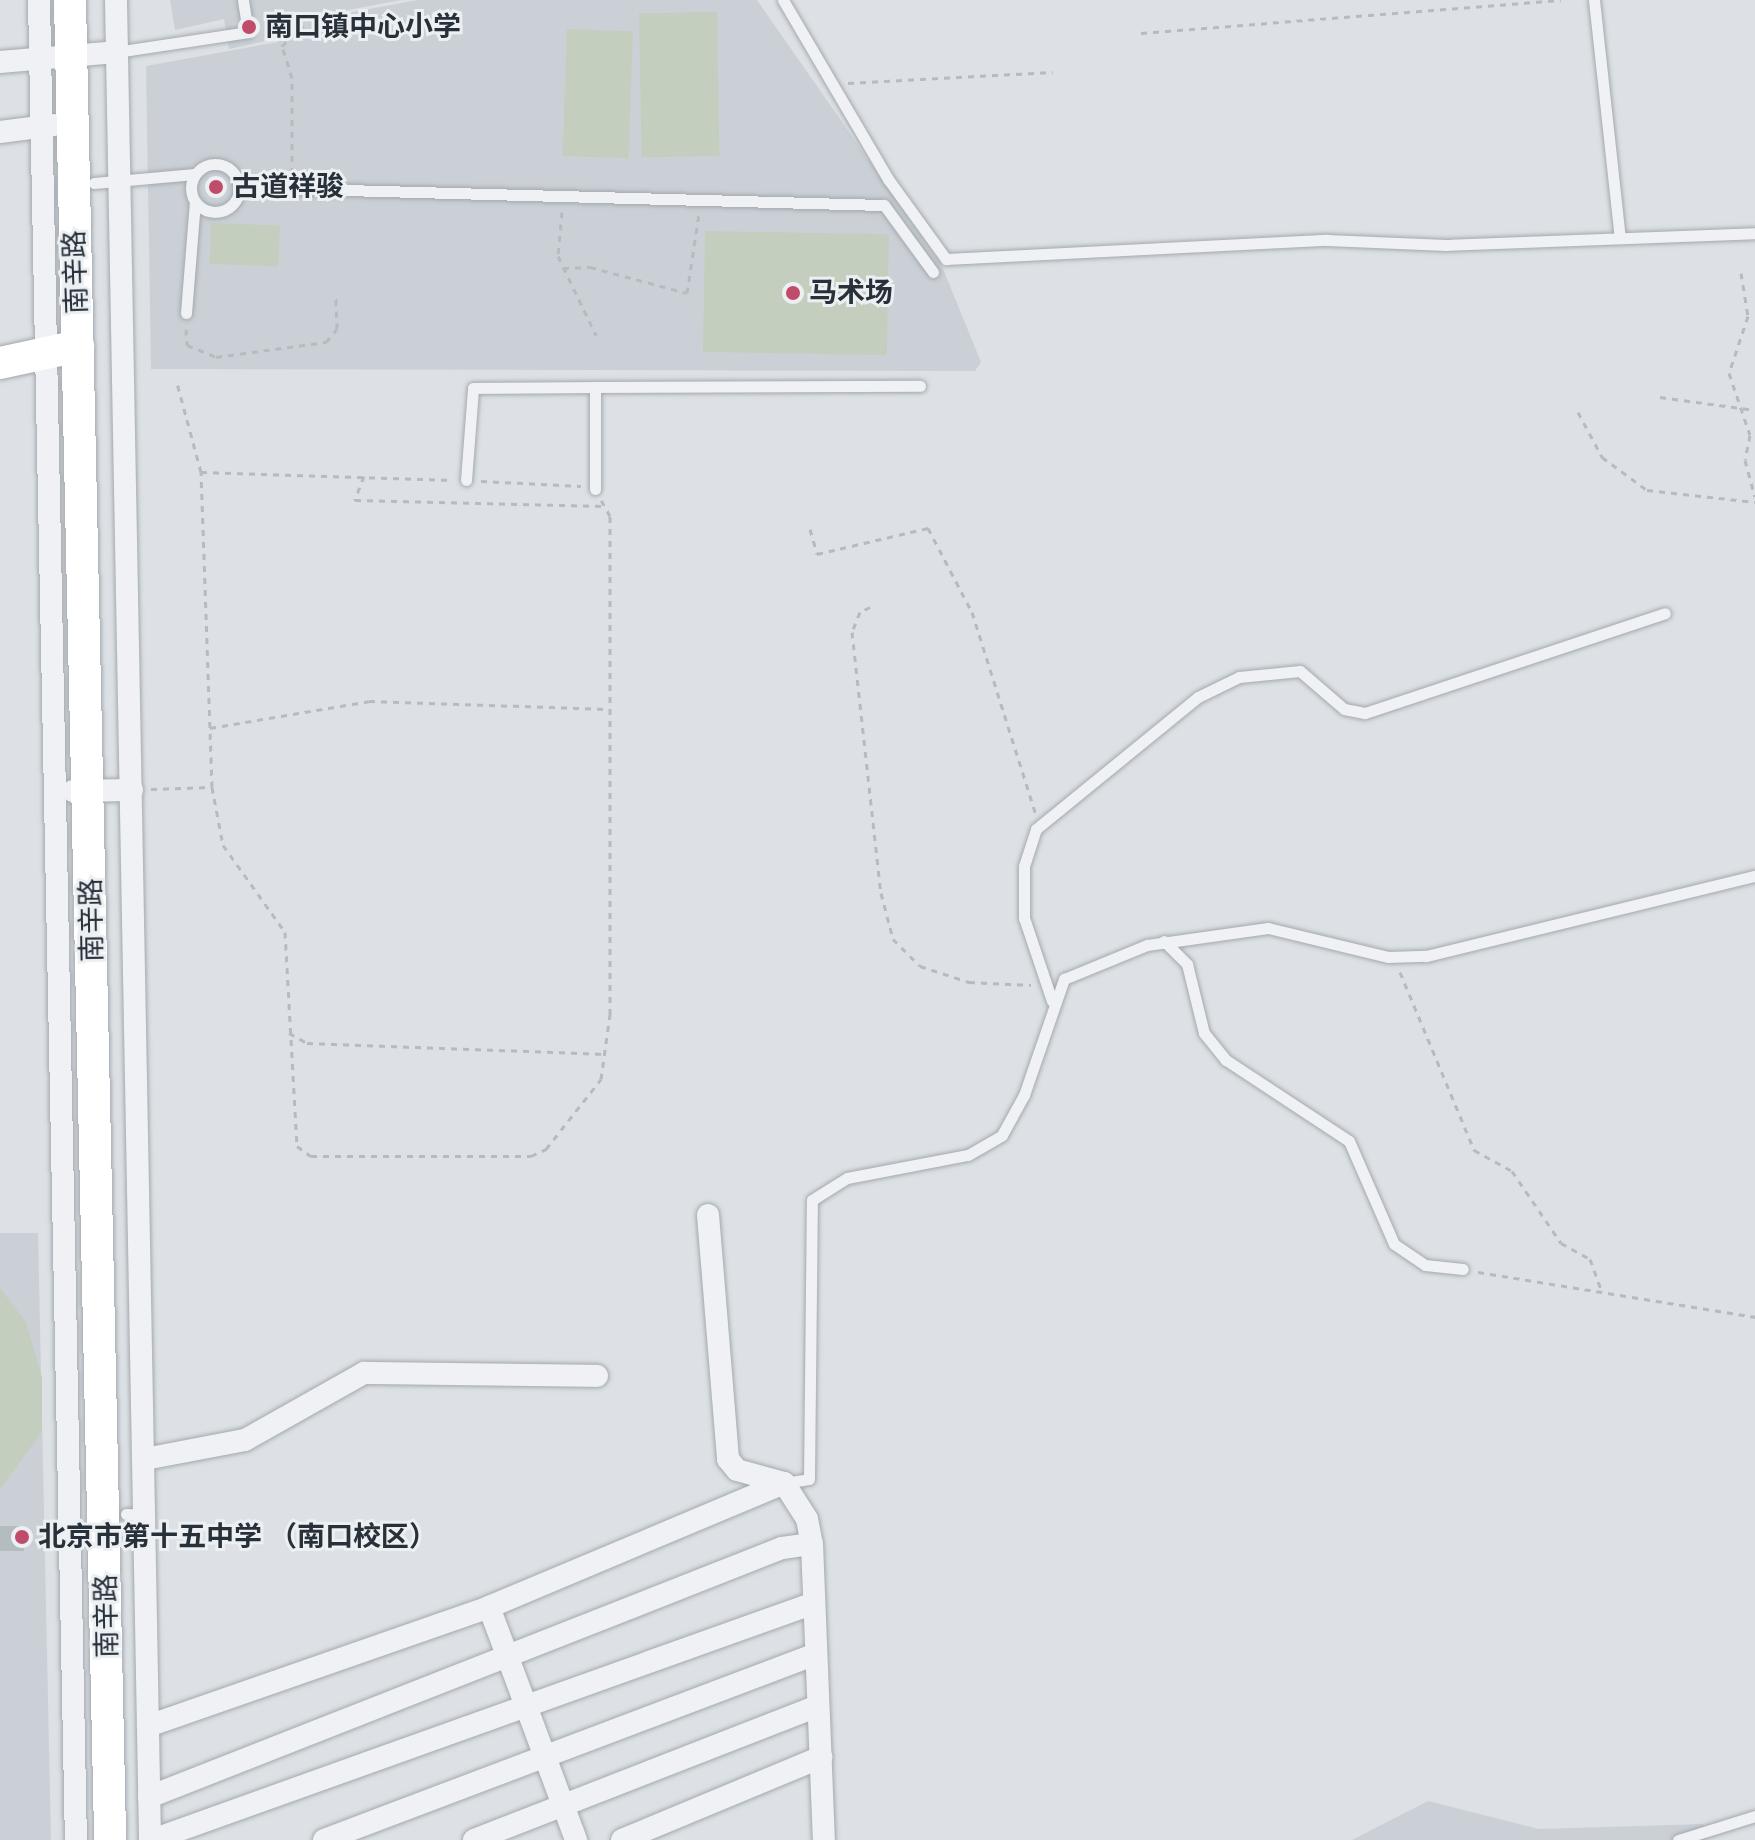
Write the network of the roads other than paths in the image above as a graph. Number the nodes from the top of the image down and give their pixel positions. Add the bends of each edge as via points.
1 (39, 0) edge
2 (70, 0) edge
3 (92, 0) edge
4 (116, 0) edge
5 (243, 0) edge
6 (783, 0) edge
7 (1594, 0) edge
8 (80, 54) junction
9 (0, 62) edge
10 (57, 124) junction
11 (0, 132) edge
12 (195, 174) junction
13 (107, 183) junction
14 (238, 187) junction
15 (195, 202) junction
16 (1755, 233) edge
17 (1620, 238) junction
18 (933, 272) dead end
19 (186, 313) road end
20 (78, 346) junction
21 (46, 353) junction
22 (0, 363) edge
23 (920, 386) dead end
24 (595, 387) junction
25 (466, 480) road end
26 (595, 489) road end
27 (1665, 613) dead end
28 (110, 790) junction
29 (56, 791) junction
30 (1755, 876) edge
31 (1164, 941) junction
32 (1052, 1001) junction
33 (708, 1215) dead end
34 (1463, 1269) road end
35 (597, 1376) dead end
36 (70, 1441) junction
37 (104, 1441) junction
38 (145, 1459) junction
39 (784, 1483) junction
40 (136, 1515) junction
41 (812, 1544) junction
42 (814, 1603) junction
43 (489, 1607) junction
44 (816, 1654) junction
45 (508, 1656) junction
46 (818, 1706) junction
47 (527, 1707) junction
48 (148, 1726) junction
49 (546, 1756) junction
50 (821, 1757) junction
51 (149, 1797) junction
52 (564, 1805) junction
53 (1755, 1816) edge
54 (76, 1840) edge
55 (110, 1840) edge
56 (129, 1840) edge
57 (151, 1840) edge
58 (324, 1840) edge
59 (474, 1840) edge
60 (576, 1840) edge
61 (622, 1840) edge
62 (824, 1840) edge
63 (1678, 1840) edge

1 - 8 street
2 - 8 main road, 南辛路
3 - 8 main road, 南辛路
4 - 8 street
5 - 8 lane via 248,32
6 - 17 lane via 946,259 1327,240 1446,245
7 - 17 lane
8 - 9 street
8 - 10 main road, 南辛路
8 - 13 main road, 南辛路
10 - 11 street
10 - 20 main road, 南辛路
10 - 21 street
12 - 13 lane
12 - 14 lane via 222,165
12 - 15 lane
13 - 28 main road, 南辛路
14 - 15 lane via 223,210
14 - 18 lane via 884,205
15 - 19 lane
16 - 17 lane
20 - 21 main road
20 - 28 main road, 南辛路
21 - 22 main road
21 - 29 street
23 - 24 lane
24 - 25 lane via 473,388
24 - 26 lane
27 - 32 lane via 1365,713 1344,709 1300,671 1239,677 1143,736 1036,829 1024,866 1024,918
28 - 29 street
28 - 37 main road, 南辛路
28 - 38 street
28 - 40 main road, 南辛路
29 - 36 street
30 - 31 lane via 1426,956 1388,957 1268,928
31 - 32 lane via 1064,979
31 - 34 lane via 1187,964 1204,1033 1226,1060 1349,1141 1394,1244 1425,1265
32 - 39 lane via 1024,1095 1002,1135 968,1155 847,1178 812,1200 809,1479
33 - 39 street via 728,1459 737,1470
35 - 38 street via 364,1373 245,1440
36 - 37 lane
36 - 54 street
37 - 55 main road, 南辛路
38 - 40 street
39 - 41 street via 807,1519
39 - 43 street
40 - 48 street
40 - 56 main road, 南辛路
41 - 42 street
41 - 45 street via 782,1548
42 - 44 street
42 - 47 street
43 - 45 street
43 - 48 street
44 - 46 street
44 - 49 street
45 - 47 street
45 - 51 street
46 - 50 street
46 - 52 street
47 - 49 street
47 - 57 street
48 - 51 street
49 - 52 street
49 - 58 street
50 - 61 street
50 - 62 street
51 - 57 street
52 - 59 street
52 - 60 street
53 - 63 lane

